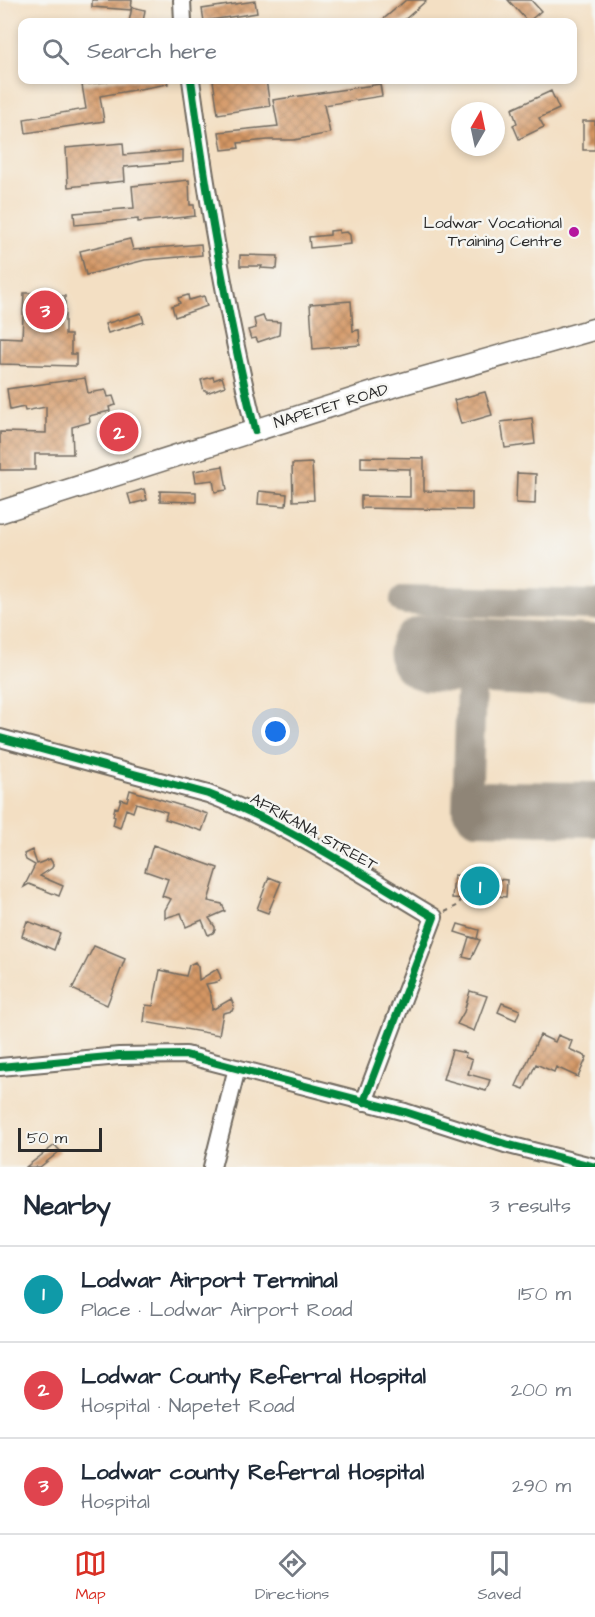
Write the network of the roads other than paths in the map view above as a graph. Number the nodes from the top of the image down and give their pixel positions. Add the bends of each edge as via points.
1 (182, 0) edge
2 (183, 18) edge
3 (192, 84) edge
4 (595, 329) edge
5 (255, 430) junction
6 (0, 512) edge
7 (0, 738) edge
8 (0, 1067) edge
9 (237, 1068) junction
10 (364, 1102) junction
11 (212, 1167) edge
12 (595, 1167) edge

1 - 2 street
3 - 5 street via 215,246
4 - 5 main road, NAPETET ROAD
5 - 6 main road, NAPETET ROAD
7 - 10 street, AFRIKANA STREET via 238,805 434,917
8 - 9 street via 172,1054
9 - 10 street
9 - 11 street
10 - 12 street

